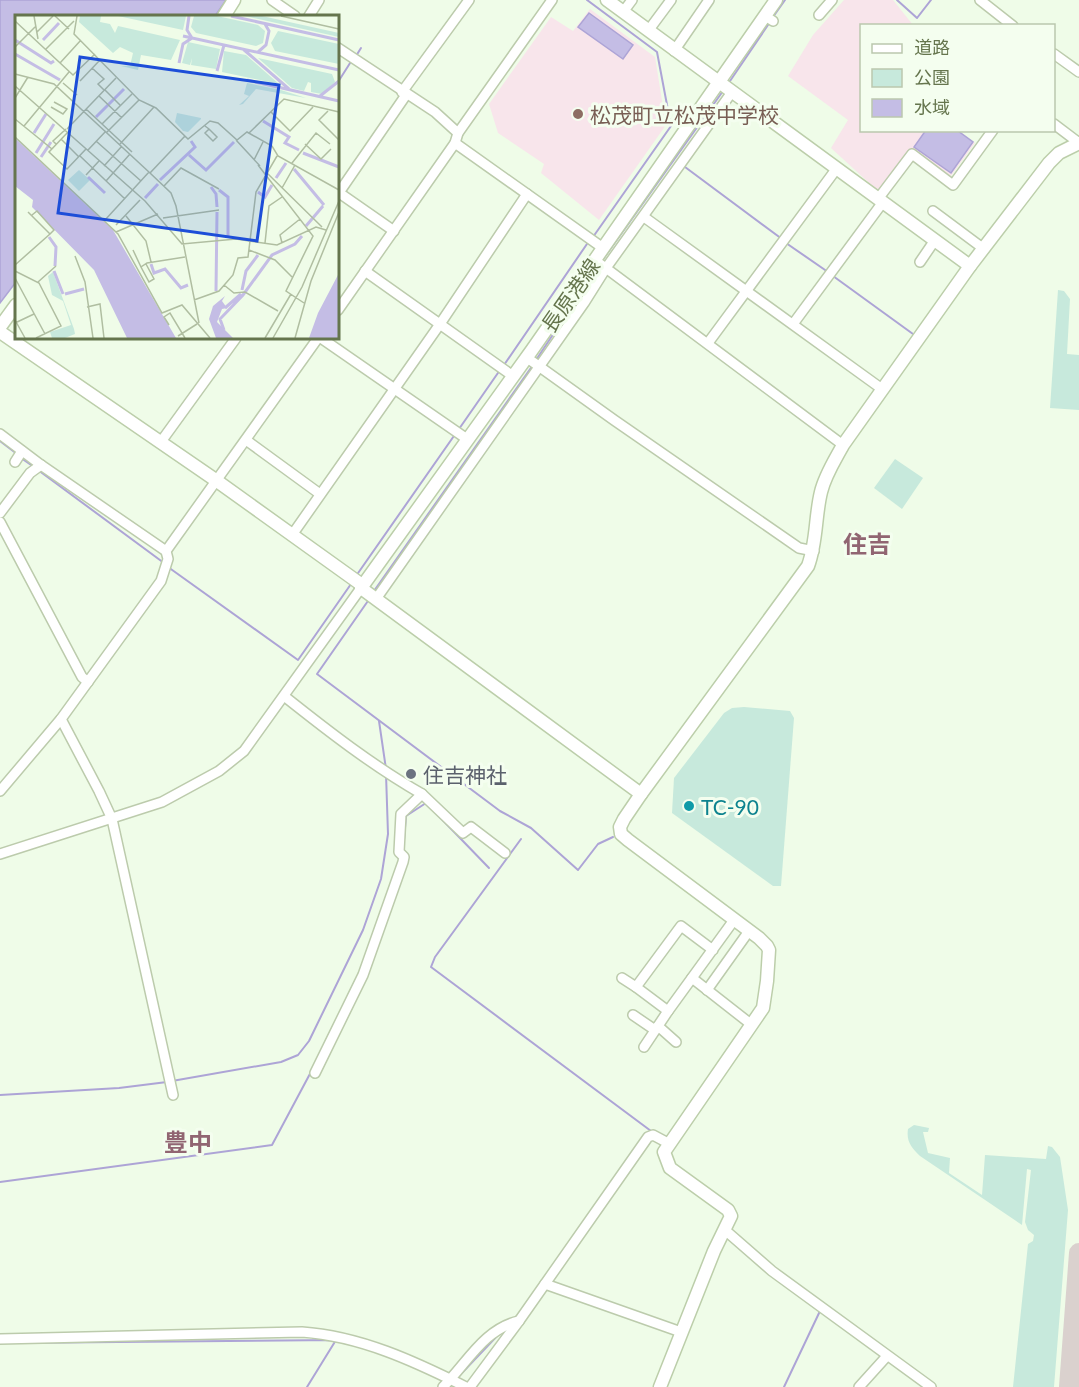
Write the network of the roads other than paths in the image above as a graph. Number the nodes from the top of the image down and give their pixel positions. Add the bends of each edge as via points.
1 (234, 0) edge
2 (272, 0) edge
3 (320, 0) edge
4 (469, 0) edge
5 (552, 0) edge
6 (607, 0) edge
7 (632, 0) edge
8 (671, 0) edge
9 (709, 0) edge
10 (776, 0) edge
11 (832, 0) edge
12 (980, 0) edge
13 (623, 12) junction
14 (225, 15) edge
15 (294, 15) edge
16 (310, 15) edge
17 (819, 15) dead end
18 (1010, 24) edge
19 (648, 31) junction
20 (339, 49) edge
21 (674, 51) junction
22 (1055, 55) edge
23 (1079, 72) edge
24 (726, 87) junction
25 (404, 93) junction
26 (1055, 125) edge
27 (992, 132) edge
28 (457, 138) junction
29 (1079, 143) edge
30 (837, 168) junction
31 (339, 191) edge
32 (339, 194) edge
33 (527, 194) junction
34 (881, 201) junction
35 (933, 211) dead end
36 (644, 217) junction
37 (394, 231) junction
38 (935, 240) junction
39 (603, 248) junction
40 (984, 249) junction
41 (595, 260) junction
42 (920, 262) dead end
43 (970, 266) junction
44 (606, 268) junction
45 (365, 271) junction
46 (747, 290) junction
47 (15, 306) edge
48 (339, 309) edge
49 (440, 324) junction
50 (793, 324) junction
51 (0, 327) edge
52 (0, 332) edge
53 (235, 339) edge
54 (318, 339) edge
55 (320, 339) edge
56 (708, 343) junction
57 (526, 357) junction
58 (539, 367) junction
59 (513, 376) junction
60 (394, 389) junction
61 (882, 389) junction
62 (0, 434) edge
63 (467, 439) junction
64 (246, 440) junction
65 (160, 443) junction
66 (843, 445) junction
67 (22, 451) junction
68 (15, 462) dead end
69 (41, 465) junction
70 (217, 481) junction
71 (320, 494) junction
72 (0, 513) edge
73 (0, 522) edge
74 (292, 535) junction
75 (166, 551) junction
76 (814, 551) junction
77 (362, 586) junction
78 (376, 599) junction
79 (88, 682) junction
80 (284, 696) junction
81 (61, 719) junction
82 (0, 791) edge
83 (422, 794) junction
84 (641, 794) junction
85 (112, 819) junction
86 (505, 853) dead end
87 (0, 854) edge
88 (734, 920) junction
89 (749, 931) junction
90 (713, 950) junction
91 (622, 978) dead end
92 (692, 978) junction
93 (636, 987) junction
94 (707, 990) junction
95 (668, 1011) junction
96 (633, 1015) dead end
97 (752, 1025) junction
98 (657, 1028) junction
99 (676, 1042) dead end
100 (644, 1047) dead end
101 (315, 1073) dead end
102 (173, 1095) dead end
103 (668, 1143) junction
104 (725, 1230) junction
105 (545, 1284) junction
106 (519, 1321) junction
107 (681, 1332) junction
108 (0, 1339) edge
109 (887, 1356) junction
110 (451, 1379) junction
111 (443, 1387) edge
112 (468, 1387) edge
113 (660, 1387) edge
114 (859, 1387) edge
115 (931, 1387) edge

1 - 14 street
2 - 15 street
3 - 16 street
4 - 25 street
5 - 28 street
6 - 13 street
7 - 13 street
8 - 19 street
9 - 21 street
10 - 24 street, 長原港線
11 - 17 street
12 - 18 street
13 - 19 street
19 - 21 street
20 - 25 street
21 - 24 street
22 - 23 street
24 - 30 street
24 - 36 street
24 - 39 street, 長原港線
25 - 28 street via 435,112
25 - 31 street
26 - 29 street
27 - 34 street via 953,185 912,154
28 - 33 street
28 - 37 street
29 - 40 street via 1049,163
30 - 34 street
30 - 46 street
32 - 37 street
33 - 39 street
33 - 49 street
34 - 38 street
34 - 50 street
35 - 40 street
36 - 44 street
36 - 46 street
37 - 45 street
38 - 42 street
38 - 43 street
39 - 41 street, 長原港線
40 - 43 street
41 - 44 street
41 - 57 street, 長原港線
43 - 61 street
44 - 56 street
44 - 58 street
45 - 48 street
45 - 49 street
46 - 50 street
46 - 56 street
47 - 51 street
49 - 59 street
49 - 60 street
50 - 61 street
52 - 65 street
53 - 65 street
54 - 64 street
55 - 60 street
56 - 66 street
57 - 58 street
57 - 59 street, 長原港線
58 - 76 street via 799,548
58 - 78 street
59 - 63 street, 長原港線
60 - 63 street
60 - 71 street
61 - 66 street
62 - 67 street
63 - 77 street, 長原港線
64 - 70 street
64 - 71 street
65 - 70 street
66 - 76 street via 822,489
67 - 68 street
67 - 69 street
69 - 72 street via 30,473
69 - 75 street
70 - 74 street
70 - 75 street
71 - 74 street
73 - 79 street
74 - 77 street
75 - 79 street via 168,559 161,581
76 - 84 street via 808,566
77 - 78 street
77 - 80 street
78 - 84 street
79 - 81 street
80 - 83 street via 326,730
80 - 85 street via 244,751 219,771 162,802
81 - 82 street
81 - 85 street
83 - 86 street via 463,833 471,827
83 - 101 street via 401,814 399,852 403,862 363,975
84 - 88 street via 620,827 621,834
85 - 87 street
85 - 102 street
88 - 89 street
88 - 90 street
89 - 94 street
89 - 97 street via 768,950 763,1008
90 - 92 street
90 - 93 street via 681,926
91 - 93 street
92 - 94 street
92 - 95 street
93 - 95 street
94 - 97 street
95 - 98 street
96 - 98 street
97 - 103 street
98 - 99 street
98 - 100 street
103 - 104 street via 664,1152 670,1168 728,1210 731,1216
103 - 105 street via 653,1135 648,1137
104 - 107 street
104 - 109 street via 772,1271
105 - 106 street
105 - 107 street
106 - 110 street via 493,1332
106 - 112 street
107 - 113 street
108 - 110 street via 329,1334 356,1340
109 - 114 street
109 - 115 street
110 - 111 street
110 - 112 street

